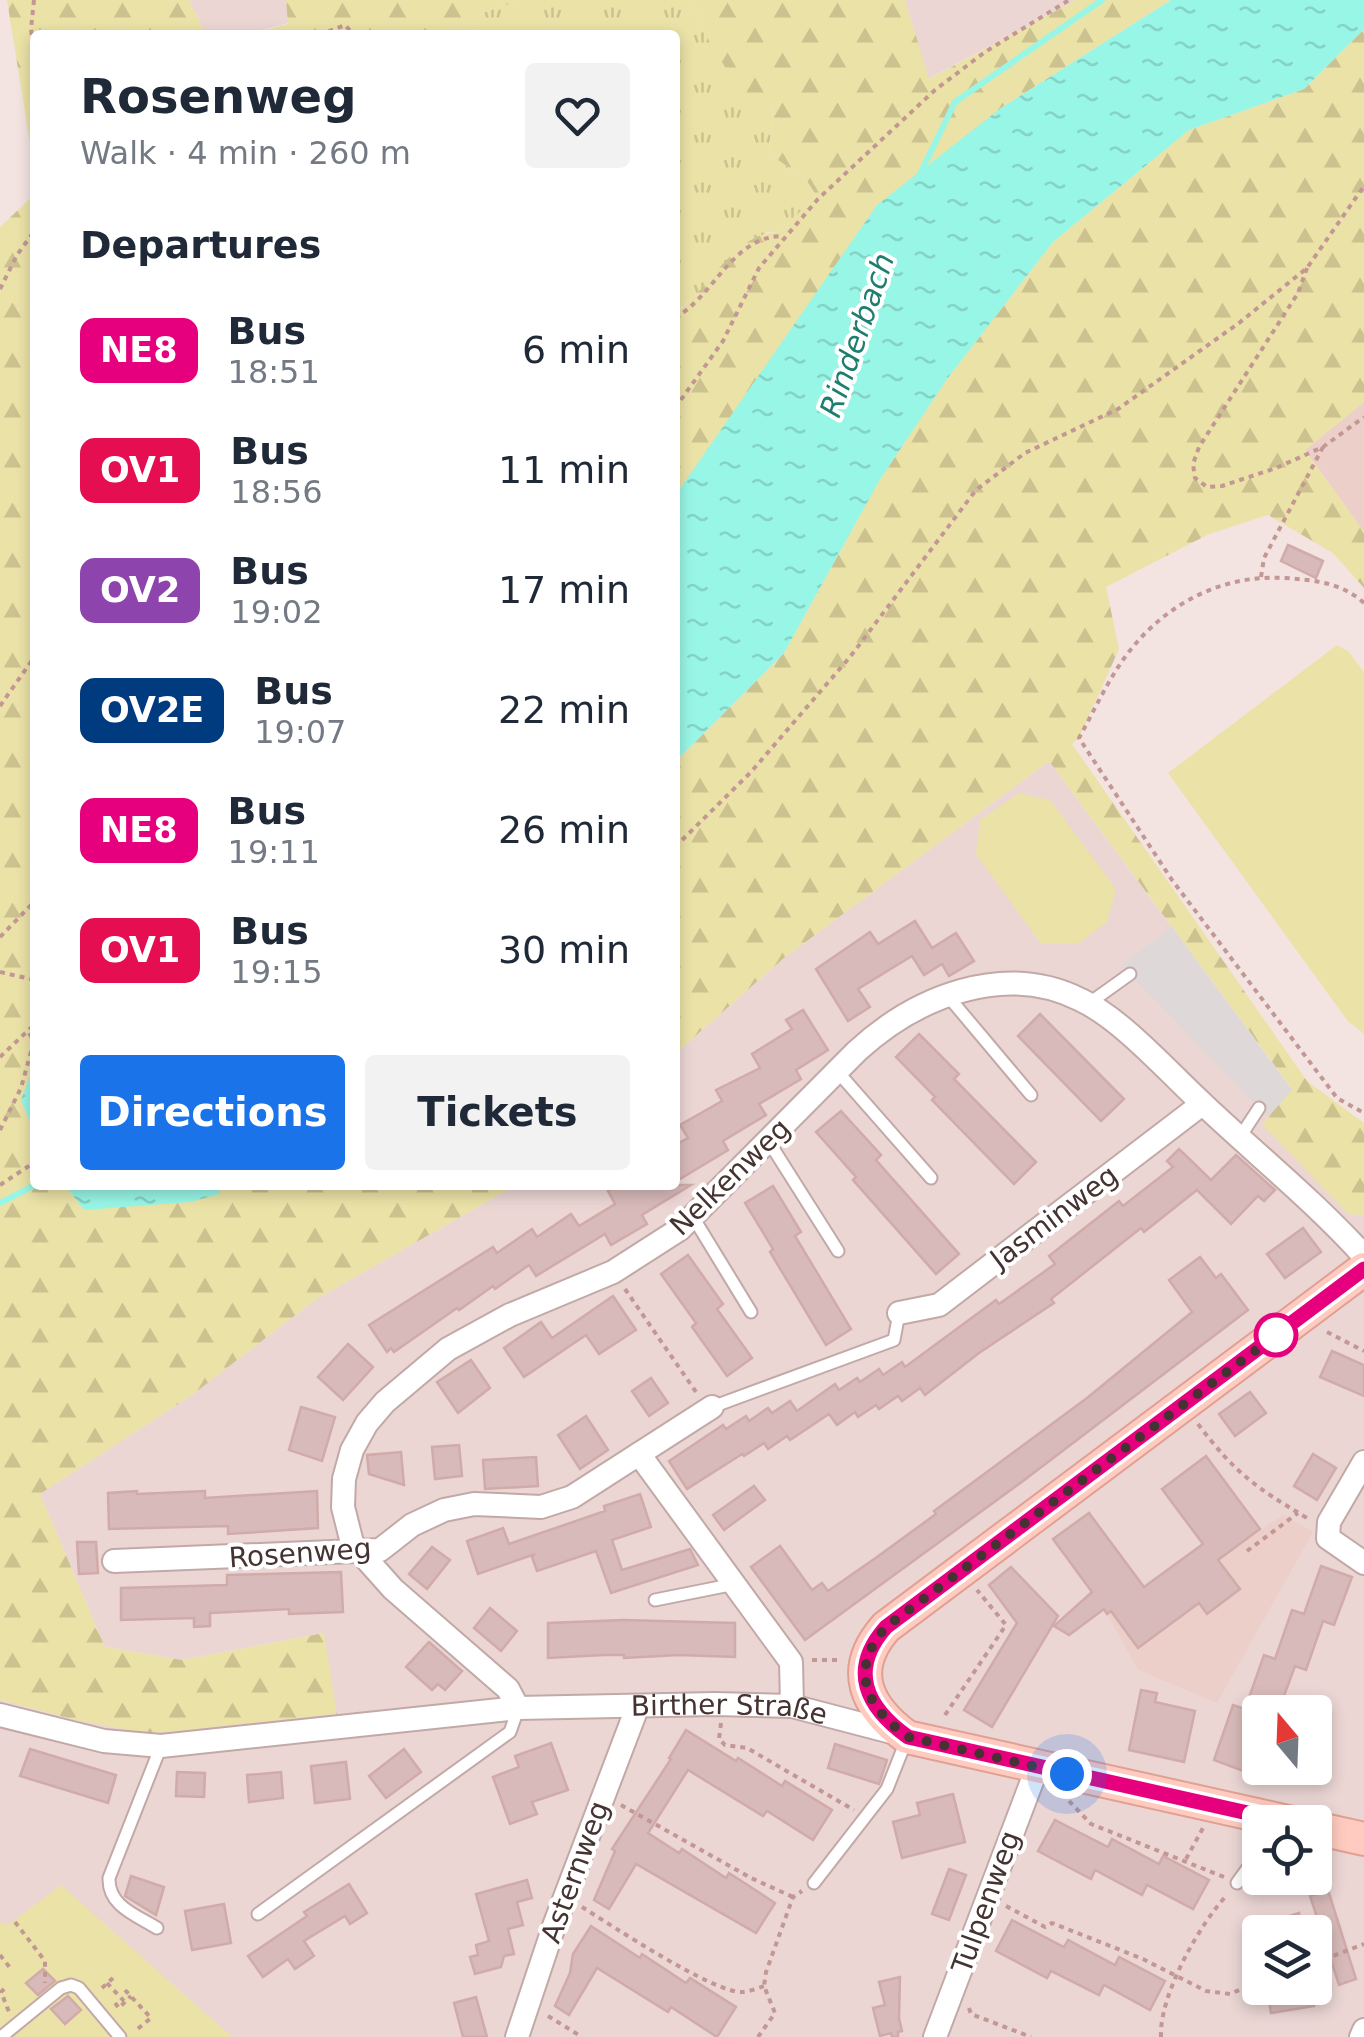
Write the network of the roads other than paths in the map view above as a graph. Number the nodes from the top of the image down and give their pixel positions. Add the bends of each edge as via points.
1 (1130, 974) dead end
2 (947, 995) junction
3 (1088, 1004) junction
4 (837, 1071) junction
5 (1032, 1094) dead end
6 (1202, 1104) junction
7 (1259, 1108) dead end
8 (1240, 1136) junction
9 (769, 1142) junction
10 (931, 1178) dead end
11 (693, 1217) junction
12 (838, 1251) dead end
13 (1364, 1256) edge
14 (1364, 1269) edge
15 (751, 1312) dead end
16 (899, 1313) joint
17 (709, 1408) joint
18 (639, 1454) junction
19 (1364, 1462) edge
20 (358, 1552) junction
21 (114, 1561) dead end
22 (1364, 1563) edge
23 (735, 1584) junction
24 (655, 1600) dead end
25 (792, 1706) junction
26 (518, 1708) junction
27 (637, 1708) junction
28 (0, 1715) edge
29 (908, 1737) junction
30 (161, 1746) junction
31 (1038, 1768) junction
32 (1242, 1814) edge
33 (1332, 1832) edge
34 (1364, 1840) edge
35 (1242, 1876) edge
36 (814, 1883) road end
37 (1237, 1883) road end
38 (258, 1914) dead end
39 (157, 1928) dead end
40 (1364, 2030) edge
41 (1, 2037) edge
42 (120, 2037) edge
43 (516, 2037) edge
44 (935, 2037) edge
45 (1361, 2037) edge

1 - 3 lane
2 - 3 street, Nelkenweg via 1020,983
2 - 4 street, Nelkenweg via 882,1027
2 - 5 lane
3 - 6 street, Nelkenweg
4 - 9 street, Nelkenweg
4 - 10 lane
6 - 8 street, Nelkenweg
6 - 16 street, Jasminweg via 939,1305
7 - 8 lane
8 - 13 street, Nelkenweg
9 - 11 street, Nelkenweg
9 - 12 lane
11 - 15 lane
11 - 20 street, Nelkenweg via 613,1272 448,1349 384,1402 352,1450 344,1479 347,1527
14 - 29 street via 886,1627 873,1642 864,1682 887,1722
16 - 17 lane via 894,1340
17 - 18 street, Rosenweg
18 - 20 street, Rosenweg via 572,1497 541,1507 474,1504 444,1510 380,1550
18 - 23 street
19 - 22 street via 1328,1531 1336,1546
20 - 21 street, Rosenweg
20 - 26 street, Nelkenweg via 508,1688
23 - 24 lane
23 - 25 street via 791,1662
25 - 27 street, Birther Straße
25 - 29 street, Birther Straße
26 - 27 street, Birther Straße
26 - 30 street, Birther Straße
26 - 38 lane via 510,1732
27 - 43 street, Asternweg
28 - 30 street, Birther Straße via 104,1741
29 - 31 street, Birther Straße
29 - 36 lane via 886,1789
30 - 39 lane via 109,1878 115,1902
31 - 32 street, Birther Straße
31 - 44 street, Tulpenweg
33 - 34 street
35 - 37 lane
40 - 45 street
41 - 42 lane via 72,1985

